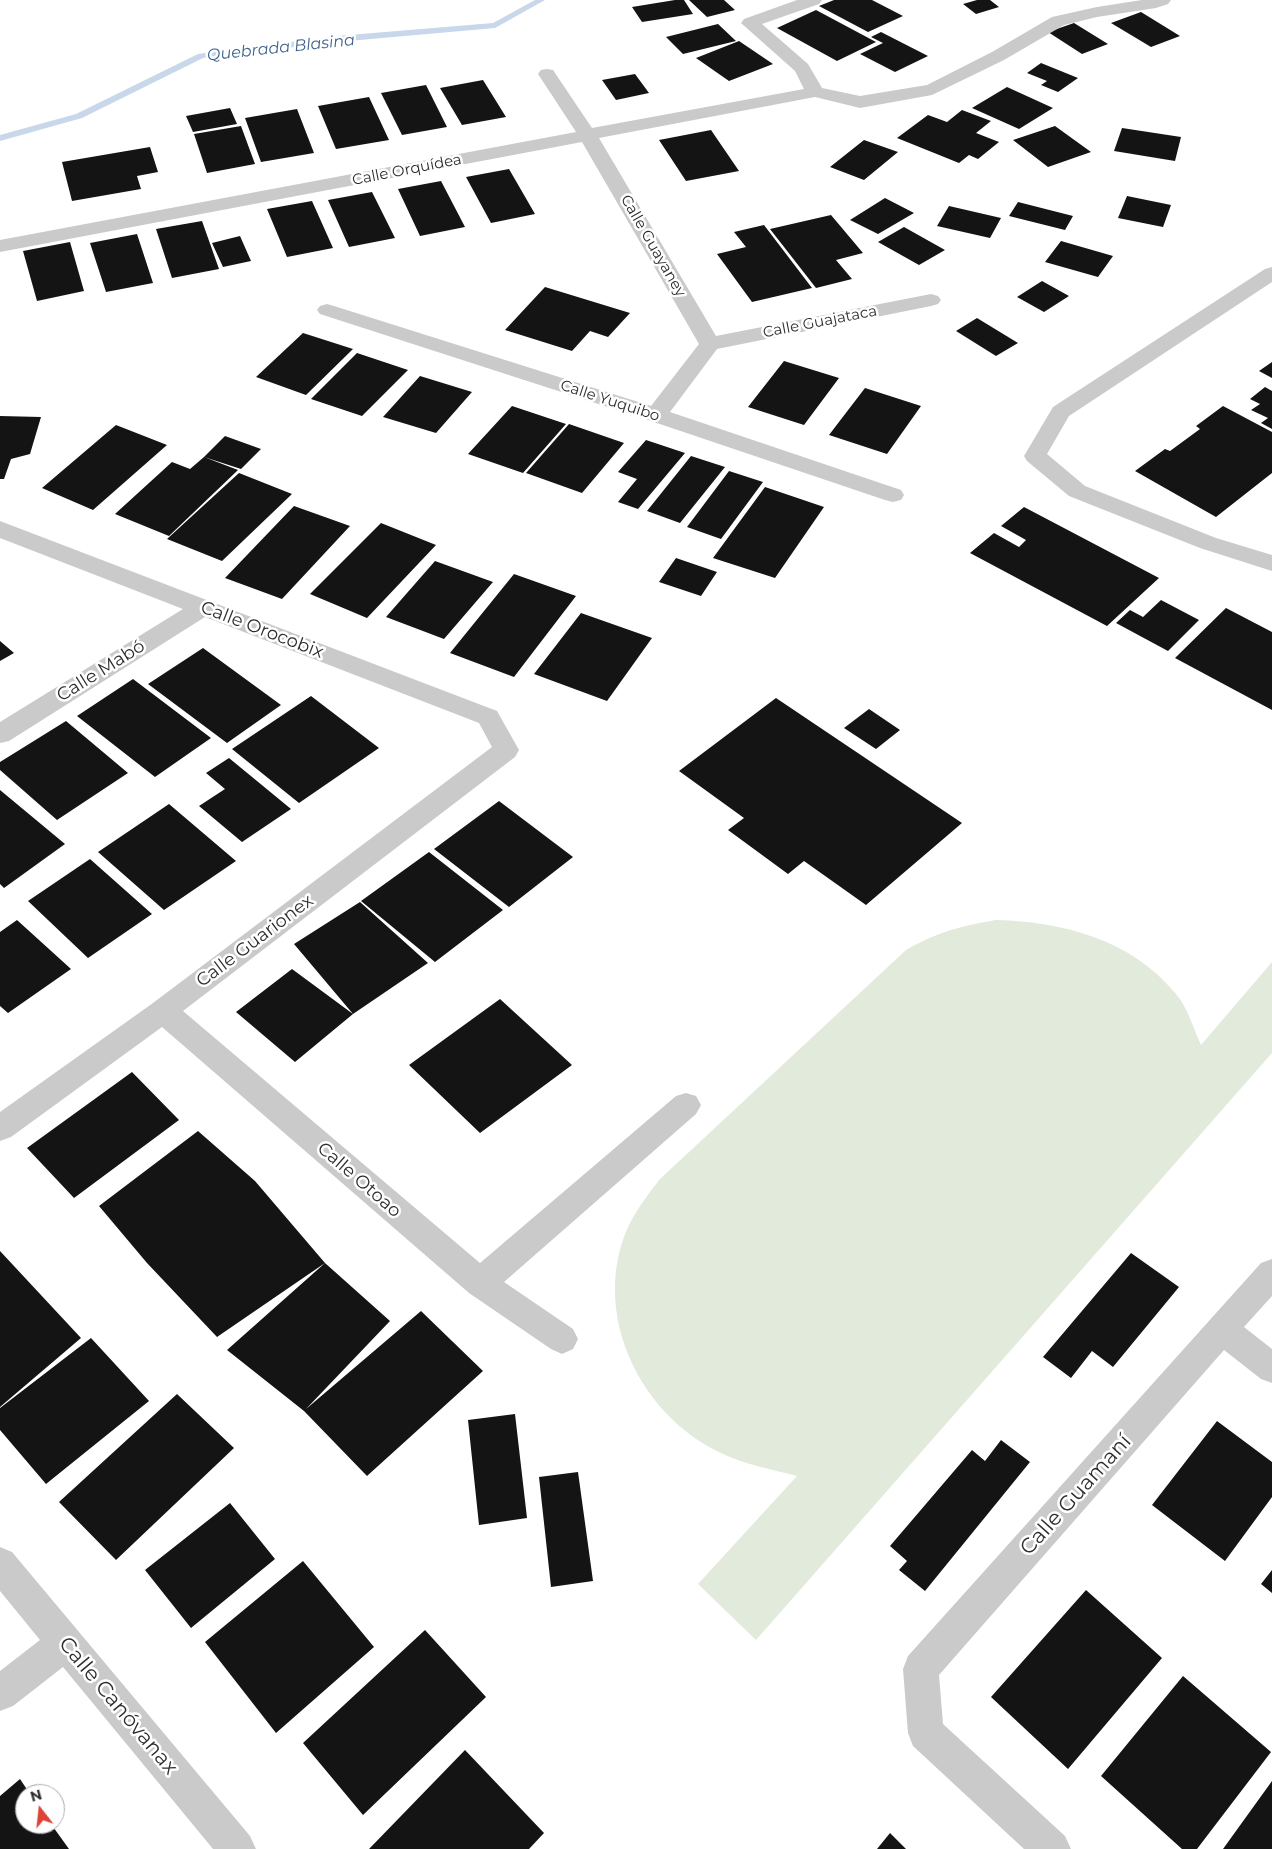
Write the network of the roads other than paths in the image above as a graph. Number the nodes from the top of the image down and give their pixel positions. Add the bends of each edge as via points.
1 (813, 0) edge
2 (1162, 0) edge
3 (547, 74) dead end
4 (815, 92) junction
5 (588, 136) junction
6 (0, 246) edge
7 (1272, 273) edge
8 (931, 300) dead end
9 (327, 310) dead end
10 (710, 344) junction
11 (656, 415) junction
12 (893, 495) dead end
13 (0, 529) edge
14 (1272, 563) edge
15 (202, 608) junction
16 (0, 734) edge
17 (506, 750) joint
18 (163, 1011) junction
19 (686, 1105) dead end
20 (0, 1128) edge
21 (1272, 1273) edge
22 (480, 1283) junction
23 (1222, 1330) junction
24 (562, 1339) dead end
25 (1272, 1368) edge
26 (0, 1564) edge
27 (65, 1643) junction
28 (0, 1693) edge
29 (236, 1849) edge
30 (1052, 1849) edge

1 - 4 street via 750,23 802,68
2 - 4 street via 1058,21 932,90 860,102
3 - 5 street, Calle Guayaney
4 - 5 street, Calle Orquídea
5 - 6 street, Calle Orquídea
5 - 10 street, Calle Guayaney
7 - 14 street via 1061,412 1035,456 1076,491 1208,543
8 - 10 street, Calle Guajataca
9 - 11 street, Calle Yuquibo
10 - 11 street
11 - 12 street, Calle Yuquibo
13 - 15 street, Calle Orocobix
15 - 16 street, Calle Mabó
15 - 17 street, Calle Orocobix via 488,717
17 - 18 street, Calle Guarionex
18 - 20 street, Calle Guarionex
18 - 22 street, Calle Otoao
19 - 22 street
21 - 23 street, Calle Guamaní
22 - 24 street, Calle Otoao
23 - 25 street
23 - 30 street, Calle Guamaní via 921,1669 926,1732
26 - 27 street, Calle Canóvanax
27 - 28 street
27 - 29 street, Calle Canóvanax

